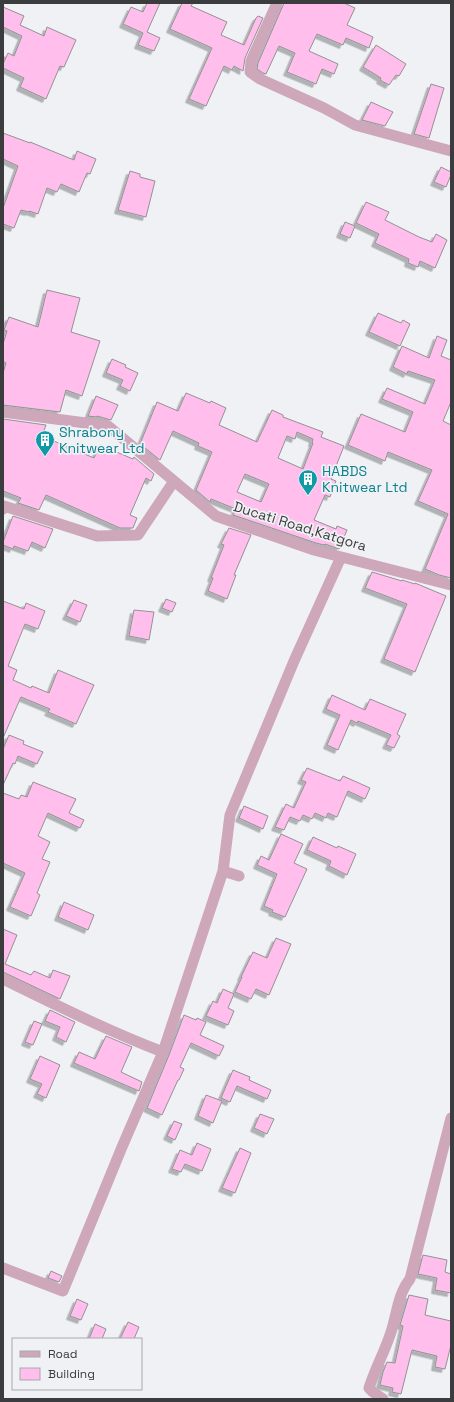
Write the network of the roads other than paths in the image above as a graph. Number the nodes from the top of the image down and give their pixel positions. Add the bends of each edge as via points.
1 (277, 3) edge
2 (451, 151) edge
3 (3, 412) edge
4 (174, 481) junction
5 (3, 509) edge
6 (341, 556) junction
7 (451, 585) edge
8 (223, 872) junction
9 (239, 876) dead end
10 (3, 979) edge
11 (163, 1052) junction
12 (451, 1118) edge
13 (3, 1268) edge
14 (383, 1399) edge

1 - 2 street via 251,61 250,72 355,125
3 - 4 street, Ducati Road,Katgora via 108,426
4 - 5 street via 138,535 97,536 4,506
4 - 6 street, Ducati Road,Katgora via 216,516 314,550
6 - 7 street, Ducati Road,Katgora
6 - 8 street via 230,815
8 - 9 street
8 - 11 street
10 - 11 street via 70,1012
11 - 13 street via 63,1291
12 - 14 street via 410,1279 405,1286 370,1388

